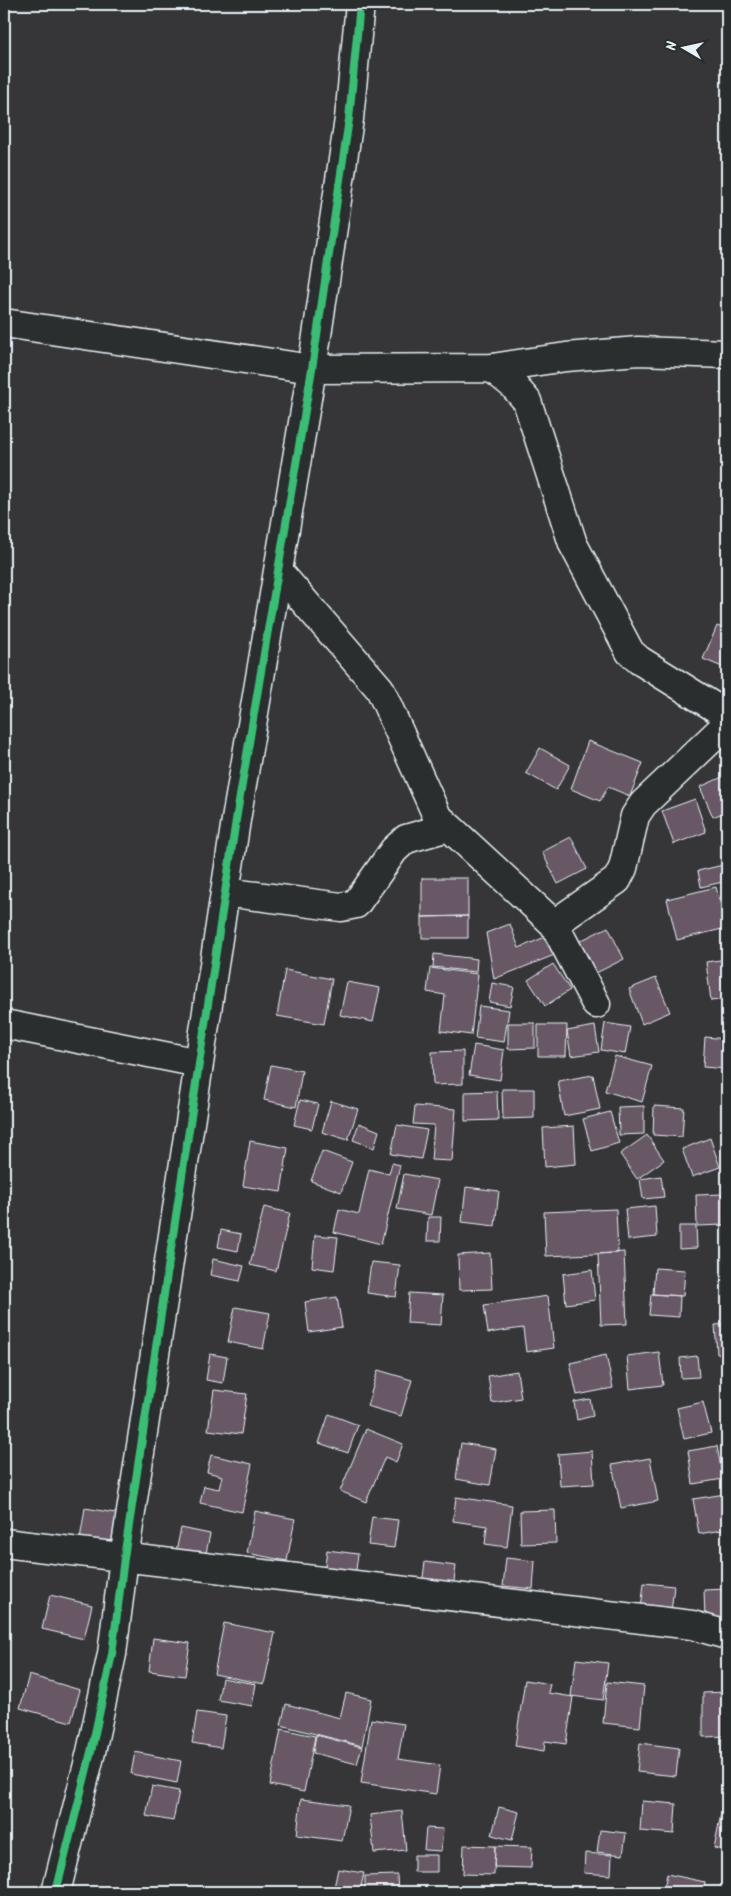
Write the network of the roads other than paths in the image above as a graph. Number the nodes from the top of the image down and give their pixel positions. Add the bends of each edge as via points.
1 (360, 4) edge
2 (4, 323) edge
3 (727, 354) edge
4 (492, 368) junction
5 (312, 369) junction
6 (278, 571) junction
7 (727, 715) edge
8 (727, 724) edge
9 (448, 827) junction
10 (225, 892) junction
11 (554, 924) junction
12 (596, 1004) dead end
13 (4, 1024) edge
14 (199, 1063) junction
15 (4, 1543) edge
16 (124, 1558) junction
17 (727, 1635) edge
18 (56, 1892) edge

1 - 5 street via 349,119
2 - 5 street
3 - 4 street via 638,351
4 - 5 street
4 - 7 street via 527,401 573,544 630,652
5 - 6 street
6 - 9 street via 380,689 431,806
6 - 10 street
8 - 11 street via 643,804 635,816 623,868 617,880
9 - 10 street via 406,839 394,850 356,904 341,907
9 - 11 street
10 - 14 street
11 - 12 street
13 - 14 street
14 - 16 street
15 - 16 street
16 - 17 street via 692,1625
16 - 18 street via 112,1654

